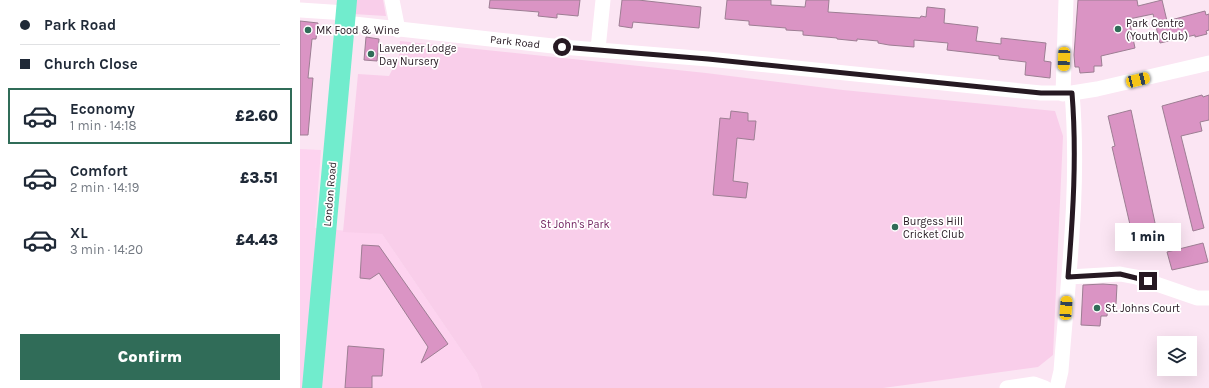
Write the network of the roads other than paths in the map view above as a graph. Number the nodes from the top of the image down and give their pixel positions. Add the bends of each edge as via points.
1 (392, 0) edge
2 (603, 0) edge
3 (1066, 0) edge
4 (300, 10) edge
5 (346, 12) edge
6 (398, 30) junction
7 (598, 50) junction
8 (1209, 63) edge
9 (1067, 93) junction
10 (1068, 277) junction
11 (1209, 298) edge
12 (308, 379) edge
13 (1007, 388) edge
14 (1045, 388) edge
15 (1056, 388) edge

1 - 6 street
2 - 7 street
3 - 9 street
4 - 5 street, Park Road
5 - 6 street, Park Road
5 - 12 main road, London Road
6 - 7 street, Park Road
7 - 9 street, Park Road via 1041,93
8 - 9 street, Park Road via 1097,89
9 - 10 street via 1075,122 1075,183
10 - 11 street via 1120,274 1197,298
10 - 15 street via 1061,371
13 - 14 street via 1034,384

